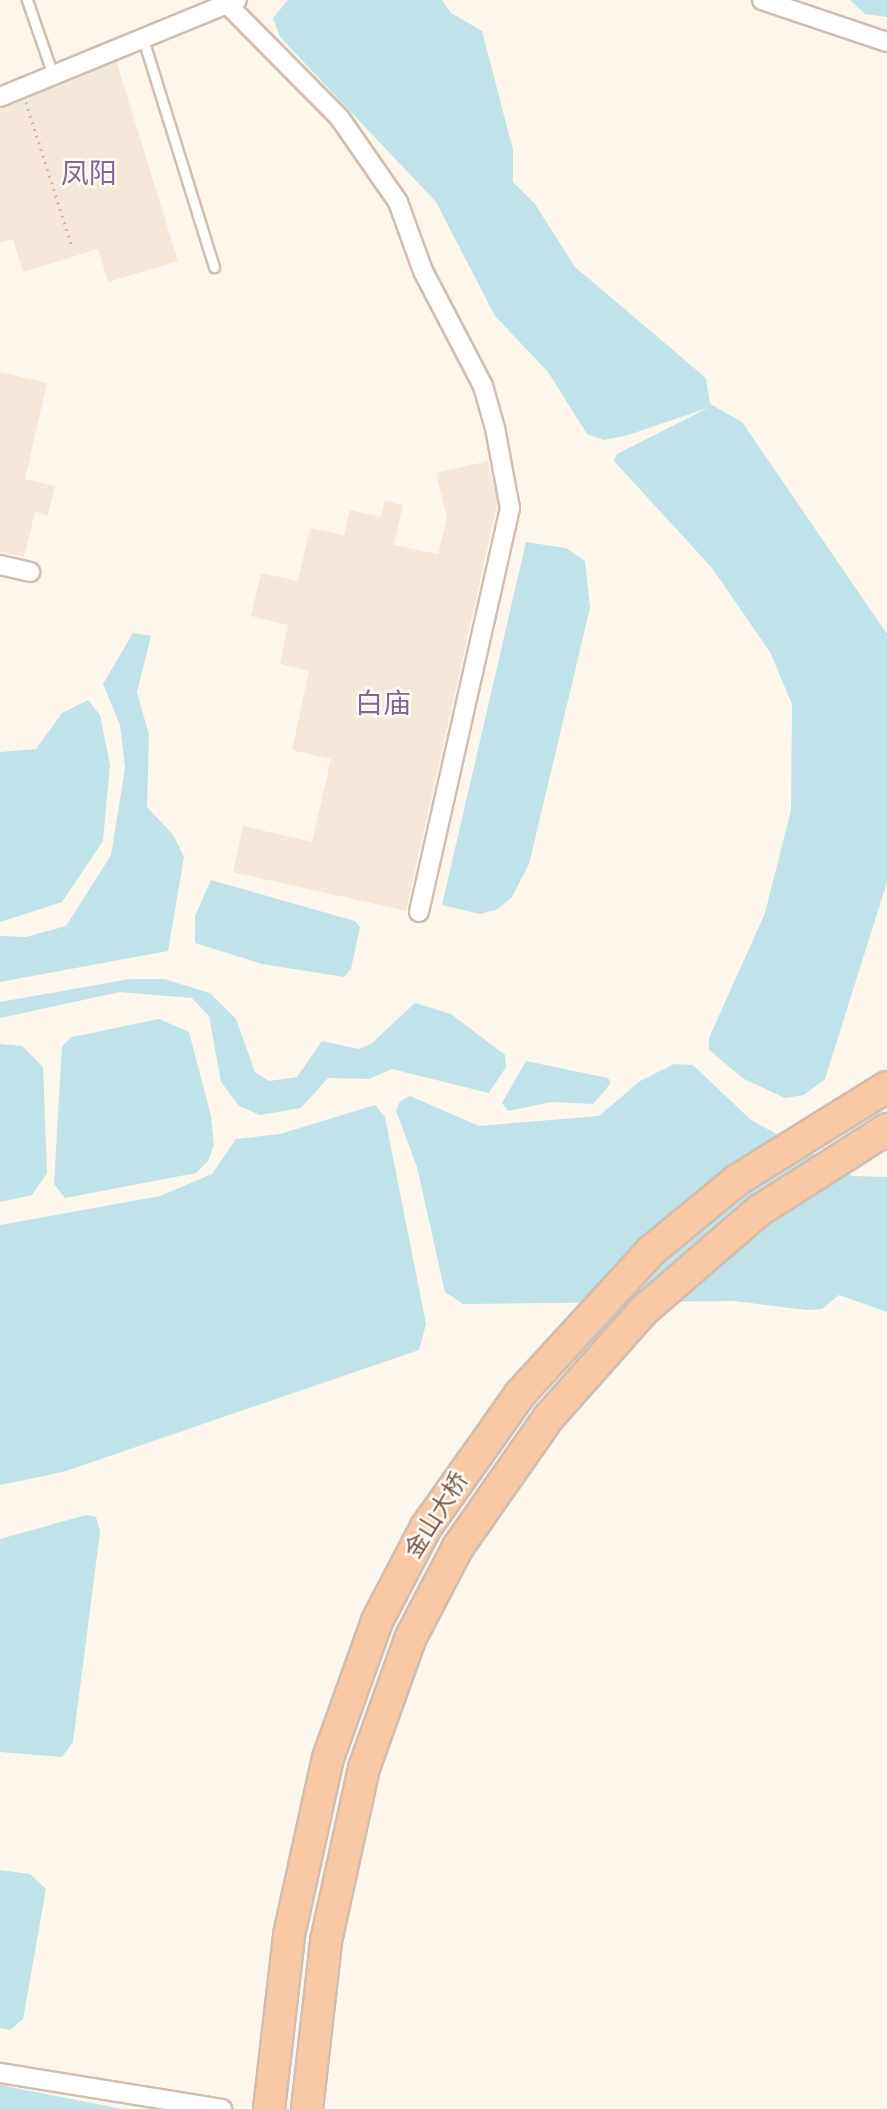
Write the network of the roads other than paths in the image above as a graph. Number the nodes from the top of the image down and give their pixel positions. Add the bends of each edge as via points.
1 (27, 0) edge
2 (762, 0) edge
3 (232, 2) edge
4 (143, 39) junction
5 (887, 42) edge
6 (53, 75) junction
7 (0, 97) edge
8 (214, 267) dead end
9 (0, 565) edge
10 (30, 572) dead end
11 (419, 912) dead end
12 (884, 1089) edge
13 (887, 1129) edge
14 (0, 2073) edge
15 (222, 2109) edge
16 (269, 2109) edge
17 (307, 2109) edge

1 - 6 lane
2 - 5 street
3 - 4 street
3 - 11 street via 339,117 398,202 423,271 483,386 495,428 510,508
4 - 6 street
4 - 8 lane
6 - 7 street
9 - 10 street
12 - 16 highway, 金山大桥 via 758,1165 651,1251 520,1394 426,1527 377,1622 328,1759 289,1935
13 - 17 highway, 金山大桥 via 760,1210 652,1302 549,1417 458,1547 411,1637 364,1769 326,1941
14 - 15 street

